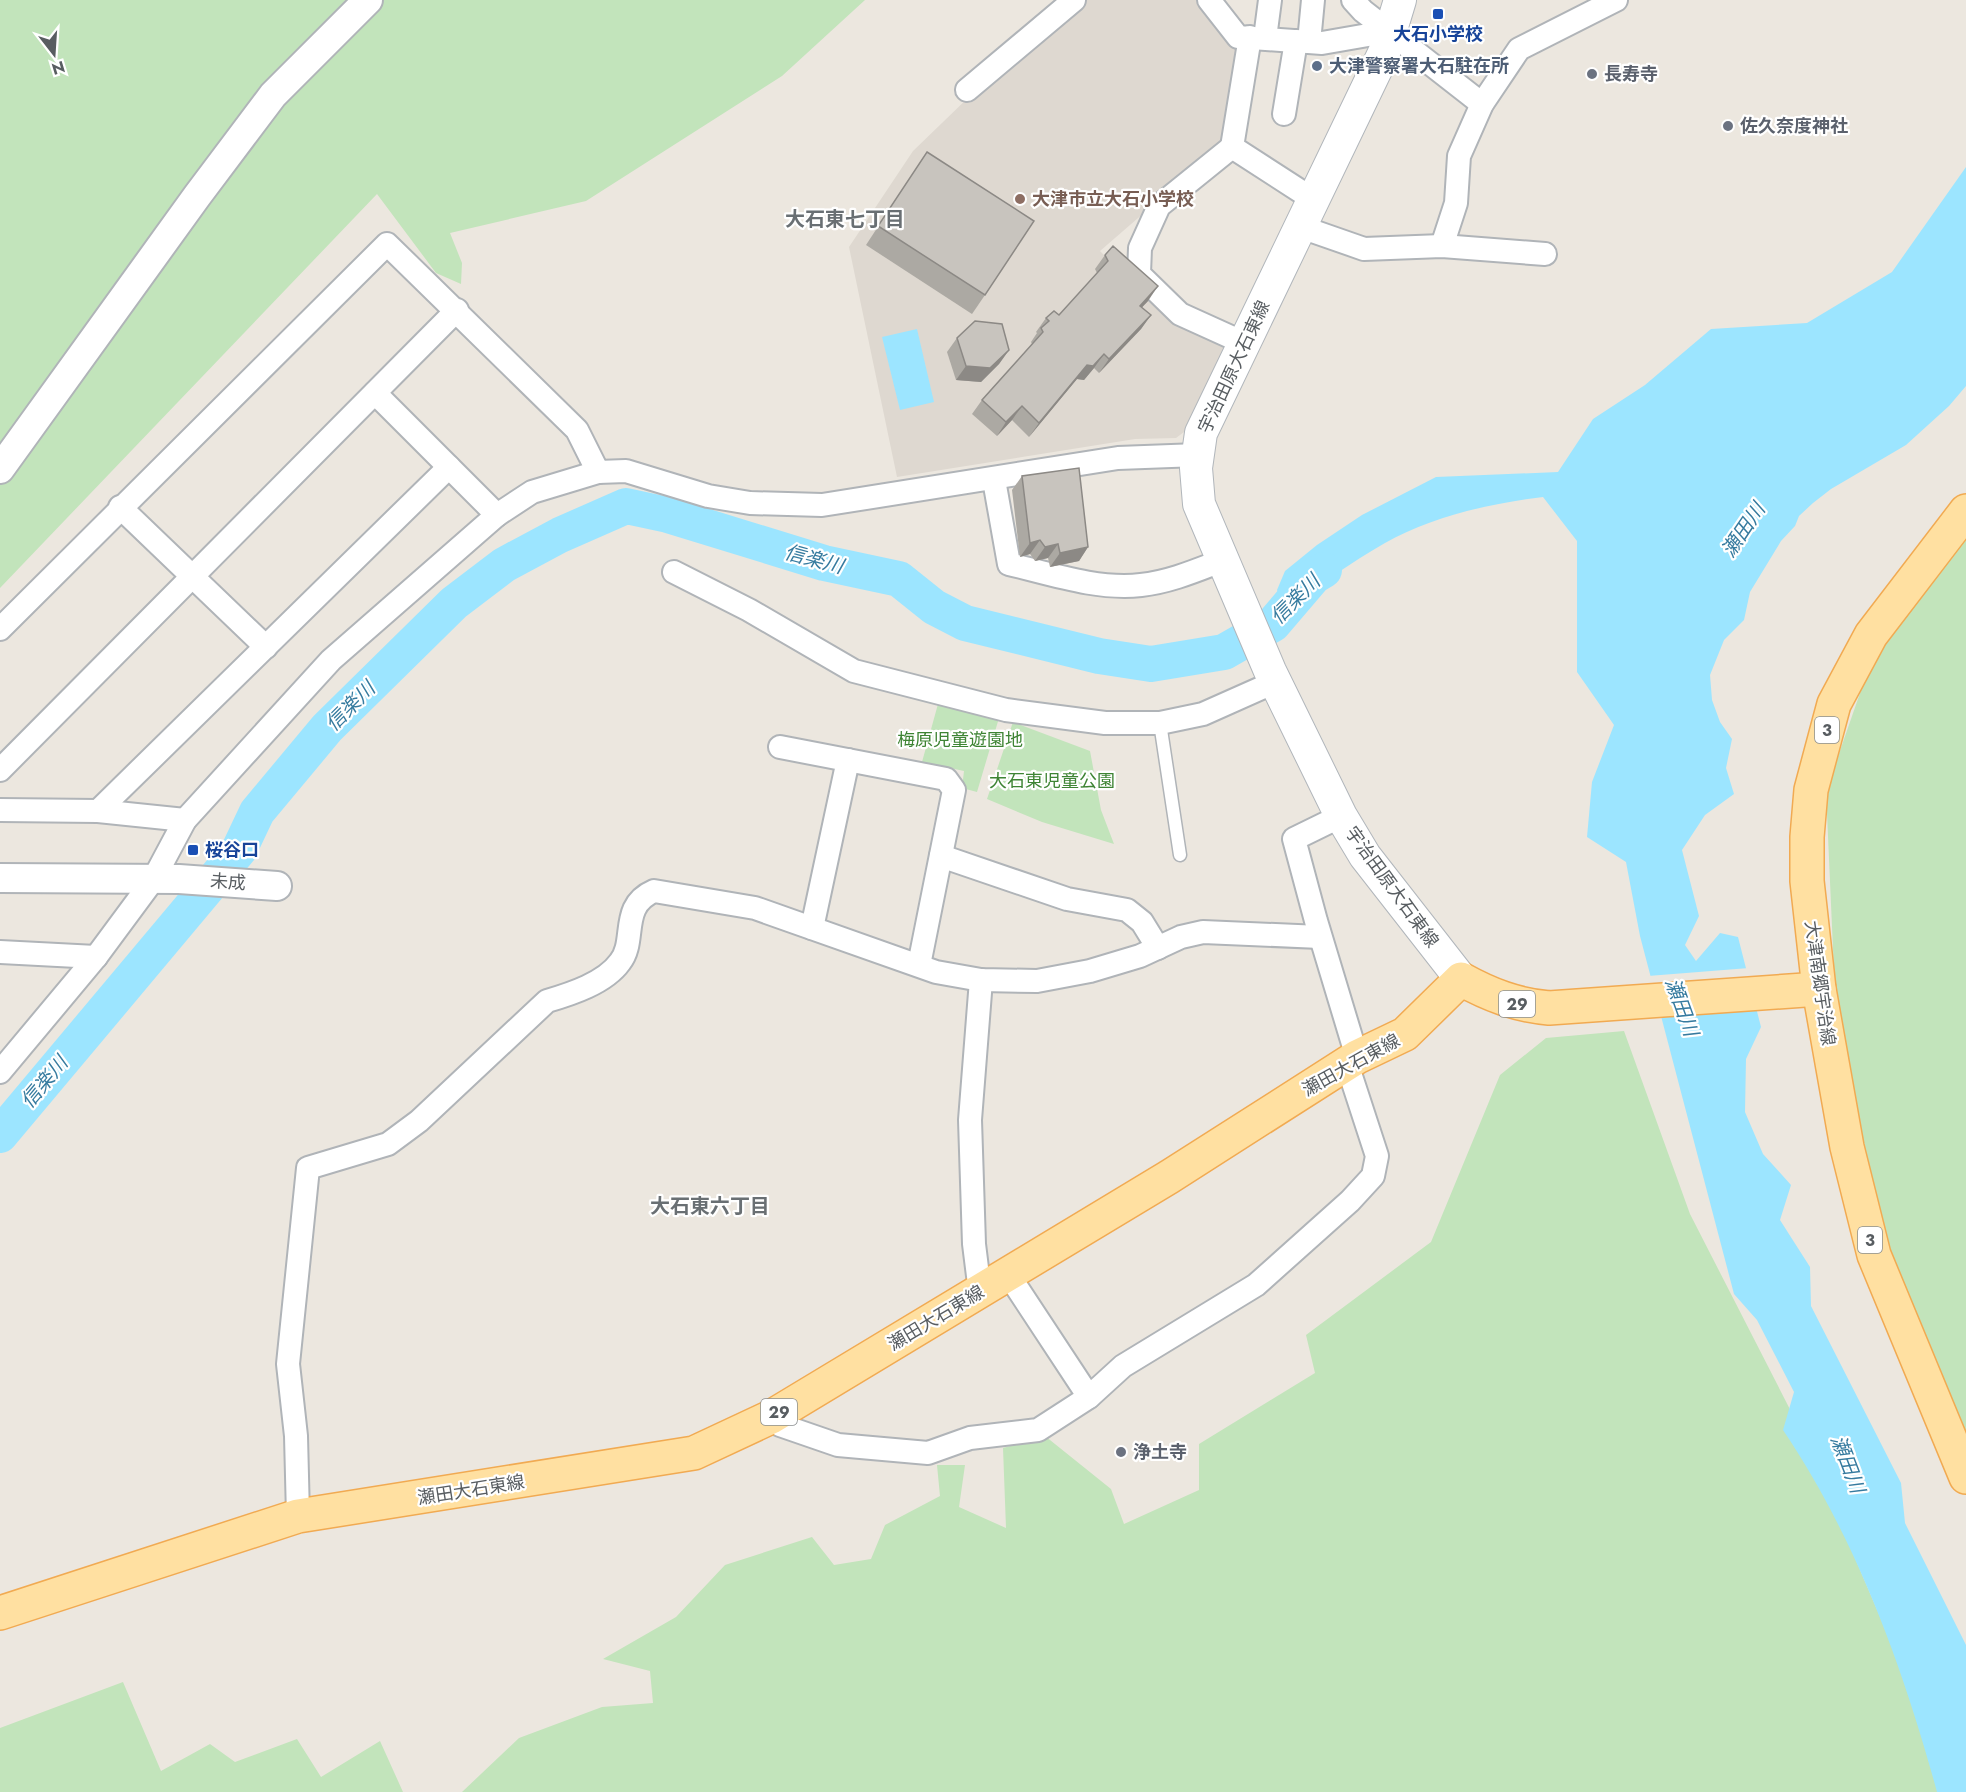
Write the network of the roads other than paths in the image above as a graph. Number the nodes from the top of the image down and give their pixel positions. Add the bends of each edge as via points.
1 (368, 0) edge
2 (1074, 0) edge
3 (1209, 0) edge
4 (1270, 0) edge
5 (1313, 0) edge
6 (1353, 0) edge
7 (1400, 0) edge
8 (1616, 0) edge
9 (1391, 31) junction
10 (1257, 38) junction
11 (1302, 41) junction
12 (967, 90) dead end
13 (1482, 104) junction
14 (1284, 114) dead end
15 (1232, 147) junction
16 (1307, 213) junction
17 (1442, 246) junction
18 (1545, 254) dead end
19 (457, 310) junction
20 (1244, 343) junction
21 (375, 393) junction
22 (1198, 455) junction
23 (449, 467) junction
24 (0, 469) edge
25 (598, 472) junction
26 (994, 480) junction
27 (120, 507) junction
28 (1966, 511) edge
29 (497, 515) junction
30 (1225, 569) junction
31 (674, 572) dead end
32 (193, 576) junction
33 (0, 629) edge
34 (266, 647) junction
35 (1273, 677) junction
36 (1160, 723) junction
37 (780, 747) dead end
38 (848, 760) junction
39 (0, 770) edge
40 (0, 810) edge
41 (98, 811) junction
42 (1341, 816) junction
43 (185, 820) junction
44 (1180, 855) dead end
45 (941, 856) junction
46 (0, 878) edge
47 (166, 880) junction
48 (277, 886) dead end
49 (812, 928) junction
50 (1320, 937) junction
51 (1158, 948) junction
52 (0, 952) edge
53 (96, 957) junction
54 (919, 965) junction
55 (1461, 979) junction
56 (981, 980) junction
57 (1811, 989) junction
58 (1352, 1060) junction
59 (0, 1072) edge
60 (1008, 1274) junction
61 (980, 1292) junction
62 (1089, 1397) junction
63 (771, 1417) junction
64 (1966, 1477) edge
65 (298, 1516) junction
66 (0, 1613) edge

1 - 24 street via 273,95
2 - 12 street
3 - 10 street via 1238,37
4 - 10 street
5 - 11 street
6 - 9 street
7 - 9 main road, 宇治田原大石東線
8 - 13 street via 1519,50
9 - 11 street via 1322,43
9 - 13 street
9 - 16 main road, 宇治田原大石東線
10 - 11 street
10 - 15 street
11 - 14 street
13 - 17 street via 1459,156 1456,203
15 - 16 street
15 - 20 street via 1159,206 1140,248 1139,274 1180,314
16 - 17 street via 1364,249
16 - 20 main road, 宇治田原大石東線
17 - 18 street
19 - 21 street
19 - 25 street via 577,430
19 - 27 street via 387,244
20 - 22 main road, 宇治田原大石東線 via 1201,433
21 - 23 street
21 - 32 street
22 - 26 street via 1118,458
22 - 30 main road, 宇治田原大石東線 via 1199,504
23 - 29 street
23 - 34 street
25 - 26 street via 626,471 708,496 790,506
25 - 29 street via 532,492
26 - 30 street via 1009,564 1112,585 1141,585
27 - 32 street
27 - 33 street
28 - 57 main road, 大津南郷宇治線 / 3 via 1871,635 1834,704 1811,790 1807,837
29 - 43 street via 331,660
30 - 35 main road, 宇治田原大石東線
31 - 36 street via 854,670 1006,710 1105,723
32 - 34 street
32 - 39 street
34 - 41 street
35 - 36 street via 1203,714
35 - 42 main road, 宇治田原大石東線
36 - 44 lane
37 - 38 street
38 - 45 street via 946,779 954,790
38 - 49 street
40 - 41 street
41 - 43 street
42 - 50 street via 1294,839
42 - 55 main road, 宇治田原大石東線 via 1365,856
43 - 47 street
45 - 51 street via 1067,899 1127,910 1142,922
45 - 54 street
46 - 47 street, 未成
47 - 48 street, 未成
47 - 53 street
49 - 54 street
49 - 65 street via 755,908 722,902 654,891 641,897 621,962 602,978 567,996 547,1001 388,1144 308,1168 288,1364 296,1436
50 - 51 street via 1203,932
50 - 58 street
51 - 56 street via 1090,970 1037,981
52 - 53 street
53 - 59 street
54 - 56 street
55 - 57 main road, 29 via 1520,1006 1549,1008
55 - 58 main road, 瀬田大石東線 / 29 via 1405,1034
56 - 61 street via 970,1120 974,1244
57 - 64 main road, 大津南郷宇治線 / 3 via 1874,1255
58 - 60 main road, 瀬田大石東線 / 29
58 - 62 street via 1377,1156 1373,1176 1256,1285 1123,1366
60 - 61 main road, 瀬田大石東線 / 29
60 - 62 street
61 - 63 main road, 瀬田大石東線 / 29
62 - 63 street via 1038,1430 970,1438 928,1453 838,1445 780,1425
63 - 65 main road, 瀬田大石東線 / 29 via 694,1453
65 - 66 main road, 瀬田大石東線 / 29

